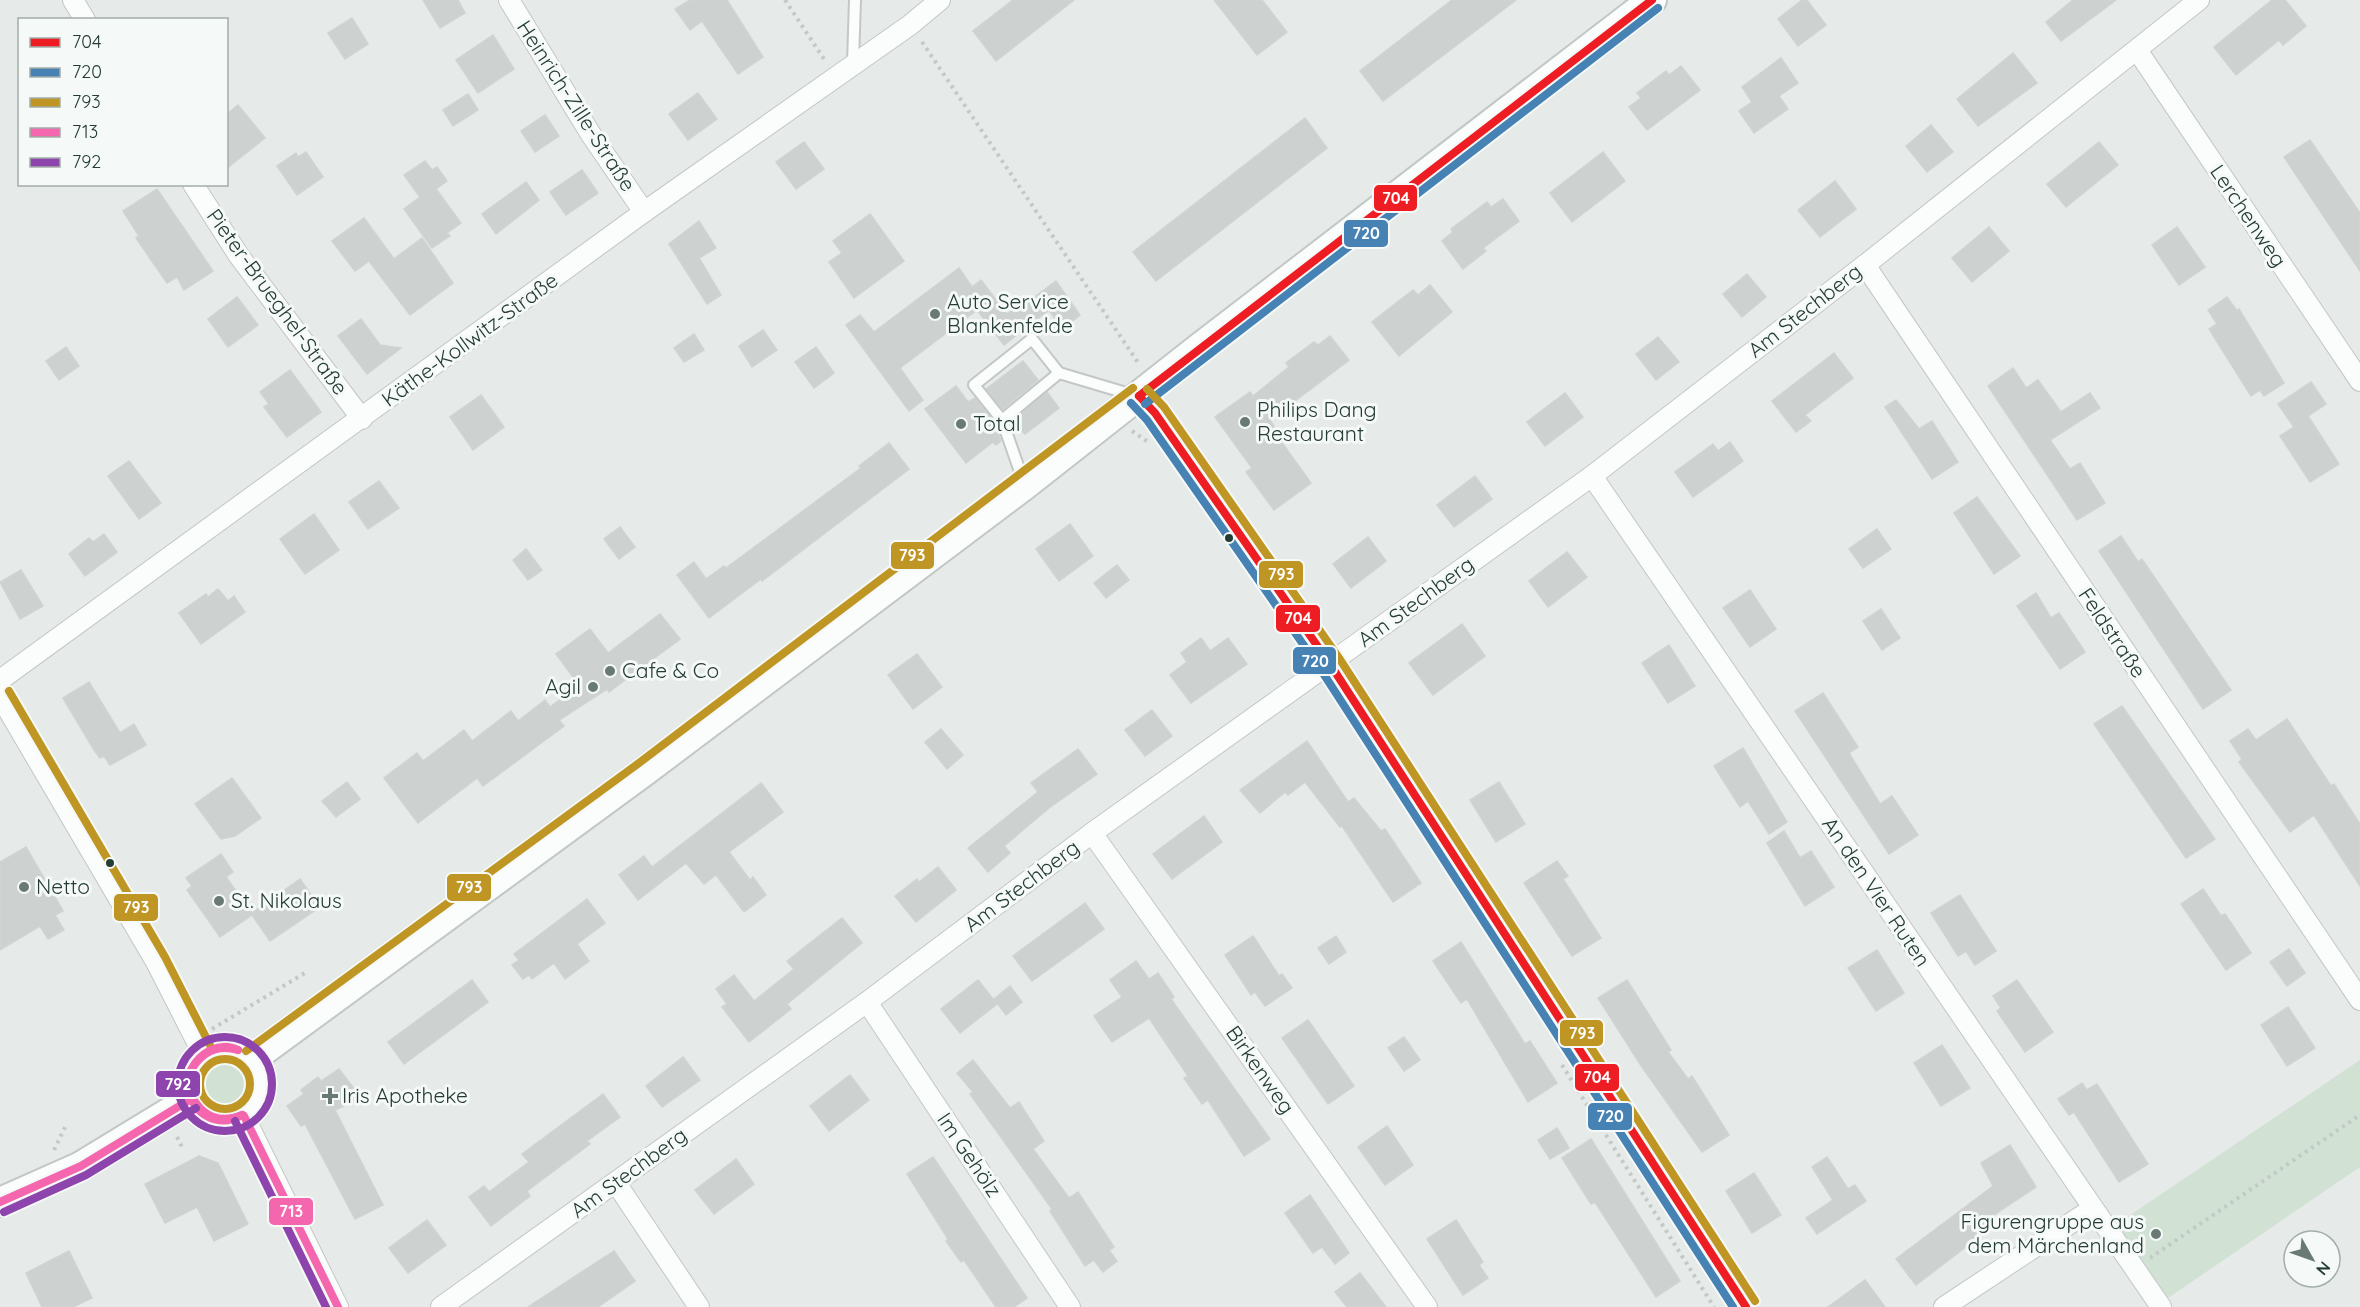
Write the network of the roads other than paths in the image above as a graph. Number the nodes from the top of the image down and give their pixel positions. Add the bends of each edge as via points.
1 (72, 0) edge
2 (509, 0) edge
3 (855, 0) edge
4 (940, 0) edge
5 (1652, 0) edge
6 (2199, 0) edge
7 (84, 18) edge
8 (2137, 50) junction
9 (853, 63) junction
10 (194, 186) edge
11 (644, 212) junction
12 (1865, 265) junction
13 (1059, 373) junction
14 (2360, 381) edge
15 (1139, 396) junction
16 (362, 419) junction
17 (1002, 420) junction
18 (1592, 476) junction
19 (1025, 486) junction
20 (1330, 664) junction
21 (0, 680) edge
22 (0, 696) edge
23 (1092, 833) junction
24 (2360, 1000) edge
25 (867, 1002) junction
26 (203, 1054) junction
27 (252, 1059) junction
28 (191, 1099) junction
29 (244, 1116) junction
30 (616, 1183) junction
31 (0, 1202) edge
32 (2092, 1209) junction
33 (338, 1307) edge
34 (441, 1307) edge
35 (699, 1307) edge
36 (1070, 1307) edge
37 (1427, 1307) edge
38 (1746, 1307) edge
39 (1944, 1307) edge
40 (2161, 1307) edge

1 - 7 street
2 - 11 street, Heinrich-Zille-Straße via 590,133
3 - 9 lane
4 - 9 street, Käthe-Kollwitz-Straße
5 - 15 main road
6 - 8 street, Am Stechberg
8 - 12 street, Am Stechberg
8 - 14 street, Lerchenweg
9 - 11 street, Käthe-Kollwitz-Straße
10 - 16 street, Pieter-Brueghel-Straße via 239,256
11 - 16 street, Käthe-Kollwitz-Straße
12 - 18 street, Am Stechberg
12 - 24 street, Feldstraße
13 - 15 lane
13 - 17 lane
13 - 17 lane via 1032,339 974,385
15 - 19 main road
15 - 20 street via 1155,413
16 - 21 street, Käthe-Kollwitz-Straße
17 - 19 lane
18 - 20 street, Am Stechberg
18 - 32 street, An den Vier Ruten
19 - 27 main road
20 - 23 street, Am Stechberg
20 - 38 street
22 - 26 street via 156,962
23 - 25 street, Am Stechberg
23 - 37 street, Birkenweg
25 - 30 street, Am Stechberg
25 - 36 street, Im Gehölz
26 - 27 main road via 223,1047 234,1048
26 - 28 main road via 189,1074
27 - 29 main road via 258,1068 261,1089 258,1100
28 - 29 main road via 203,1113 220,1121
28 - 31 main road via 81,1166
29 - 33 street
30 - 34 street, Am Stechberg
30 - 35 street
32 - 39 street
32 - 40 street, An den Vier Ruten

